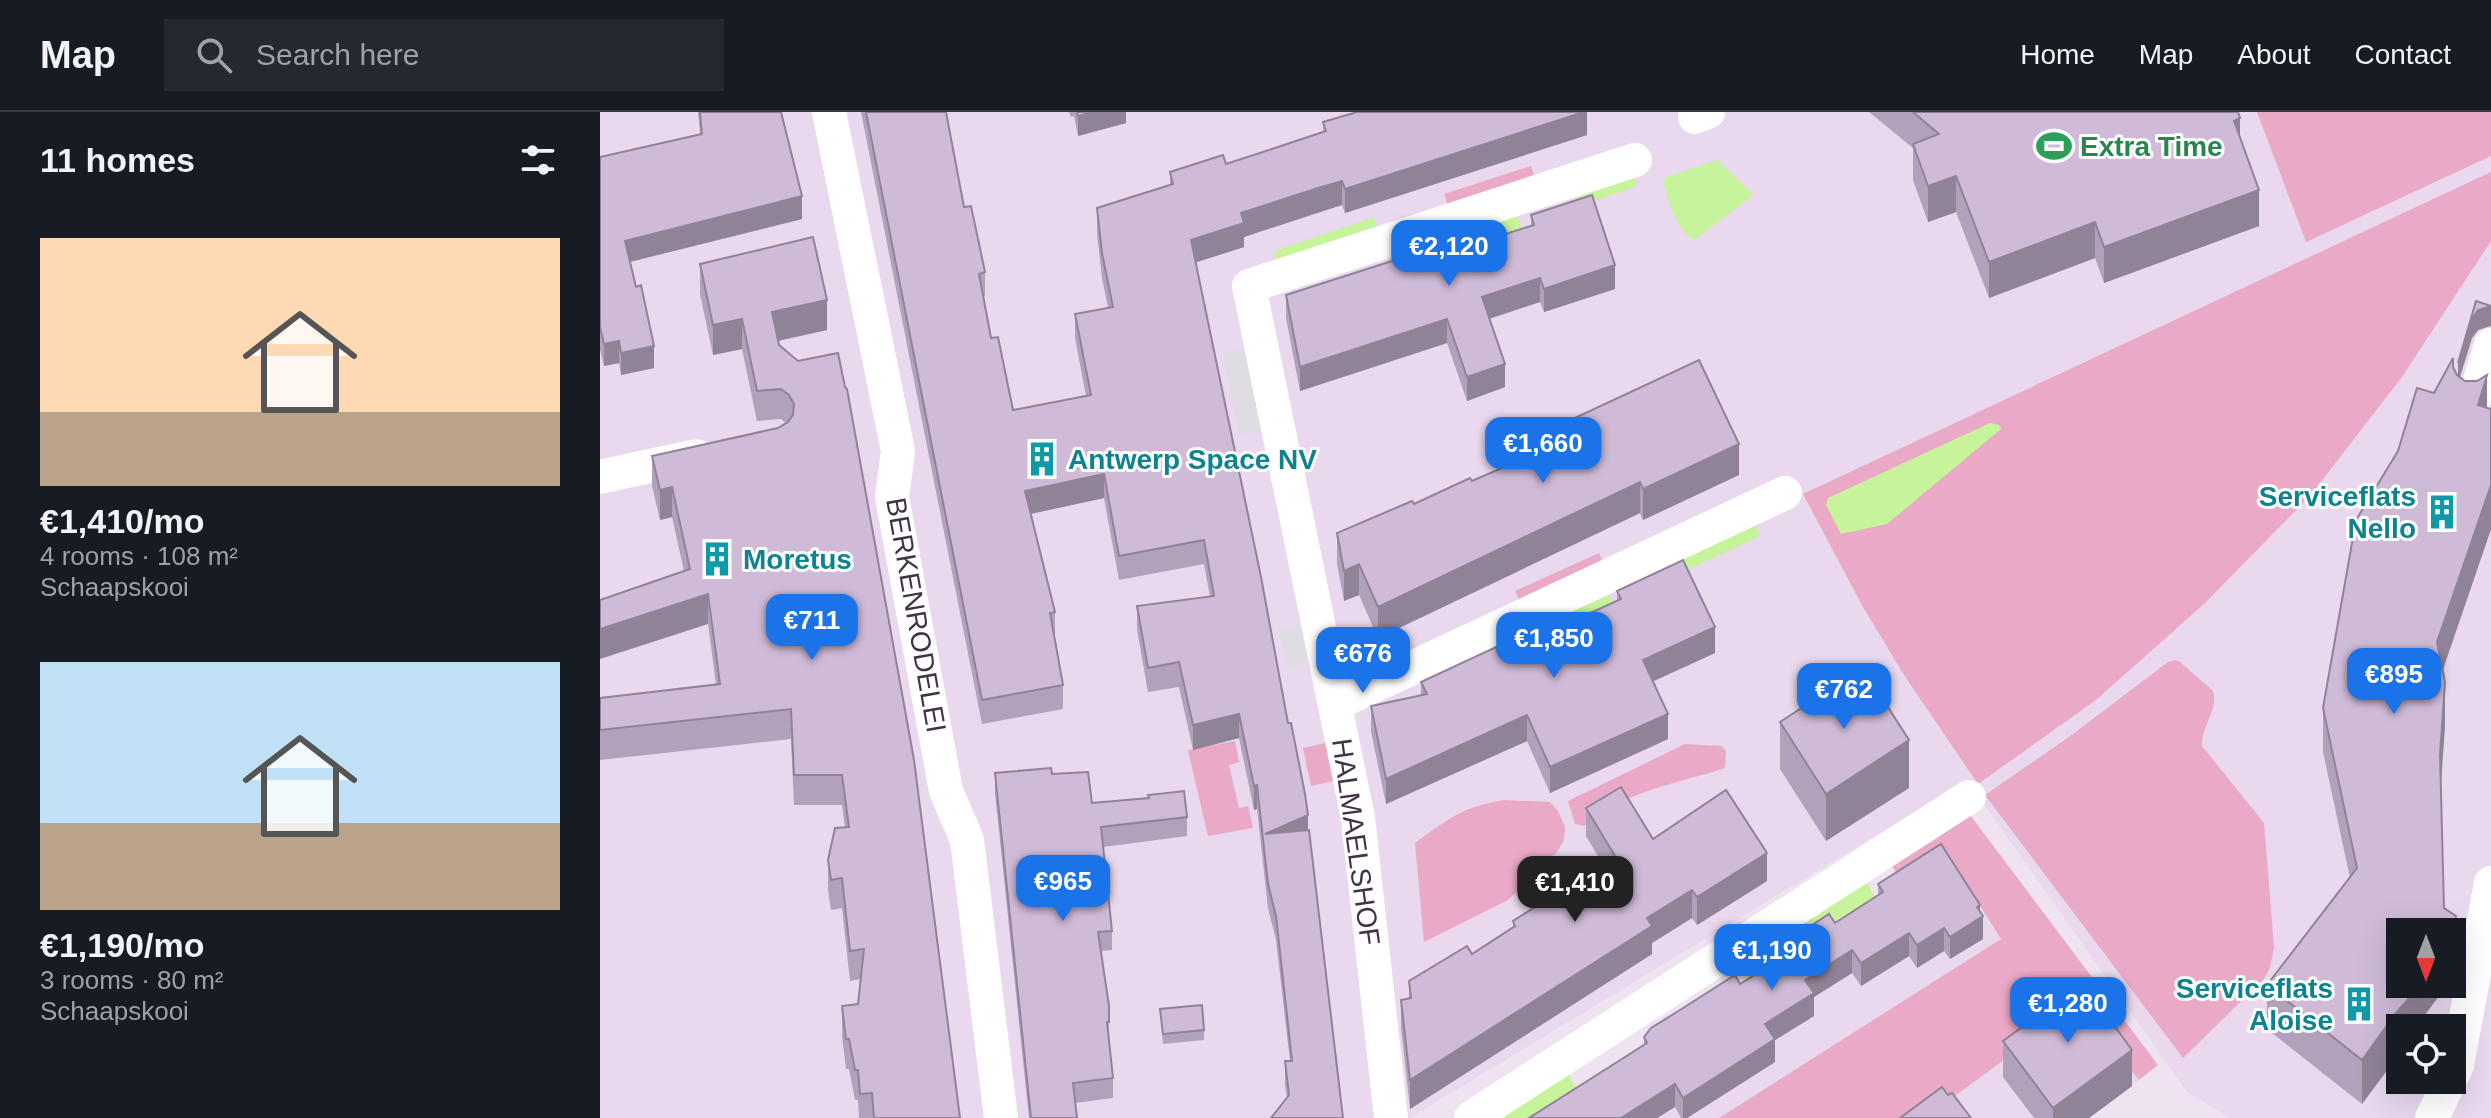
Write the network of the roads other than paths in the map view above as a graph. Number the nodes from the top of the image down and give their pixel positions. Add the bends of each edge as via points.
1 (829, 112) edge
2 (1635, 160) dead end
3 (2491, 345) edge
4 (2472, 406) edge
5 (731, 448) edge
6 (600, 477) edge
7 (1785, 493) dead end
8 (1335, 704) junction
9 (1969, 797) dead end
10 (2491, 883) edge
11 (2466, 1017) edge
12 (2443, 1094) edge
13 (1001, 1118) edge
14 (1391, 1118) edge
15 (1471, 1118) edge
16 (2432, 1118) edge

1 - 13 street, BERKENRODELEI via 898,451 892,497 946,791 967,840
2 - 8 street, HALMAELSHOF via 1249,286
3 - 4 street
5 - 6 street
7 - 8 street
8 - 14 street, HALMAELSHOF via 1358,818
9 - 15 street
10 - 11 street
12 - 16 street

